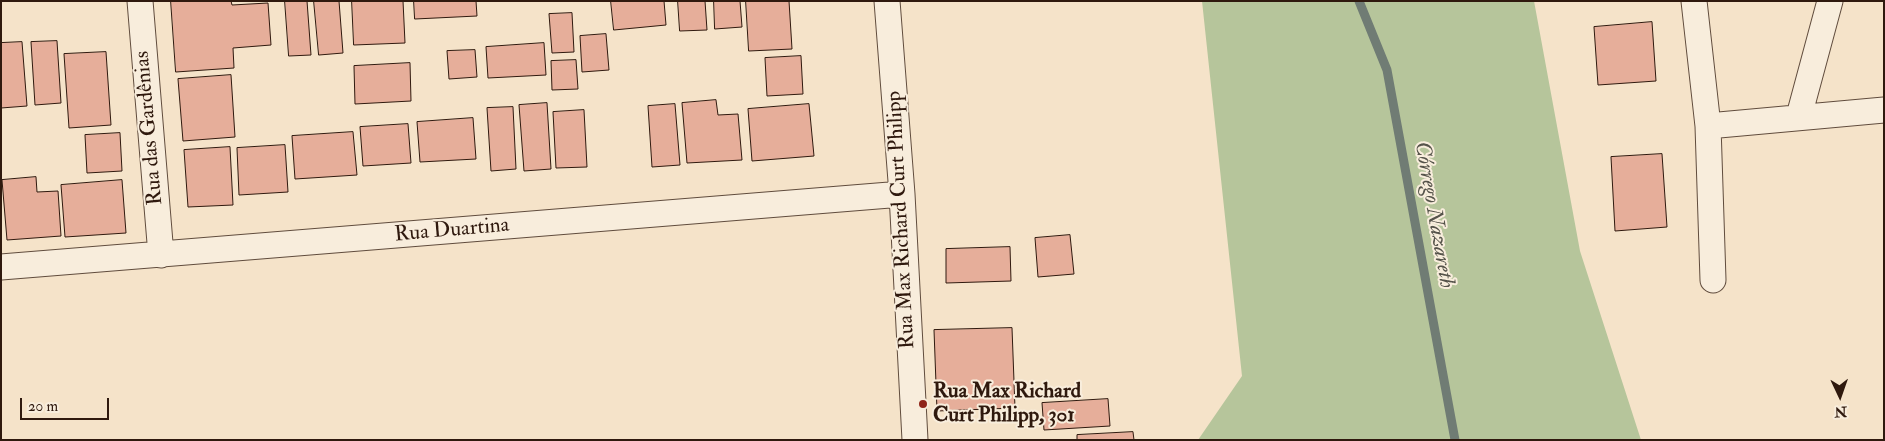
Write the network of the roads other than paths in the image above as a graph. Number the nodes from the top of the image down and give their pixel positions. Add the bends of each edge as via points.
1 (140, 1) edge
2 (887, 1) edge
3 (1694, 1) edge
4 (1830, 1) edge
5 (1884, 110) edge
6 (1799, 116) junction
7 (1708, 126) junction
8 (902, 194) junction
9 (161, 255) junction
10 (1, 267) edge
11 (1713, 280) dead end
12 (914, 440) edge

1 - 9 street, Rua das Gardênias
2 - 8 street, Rua Max Richard Curt Philipp
3 - 7 street
4 - 6 street
5 - 6 street
6 - 7 street
7 - 11 street
8 - 9 street, Rua Duartina
8 - 12 street, Rua Max Richard Curt Philipp
9 - 10 street, Rua Duartina

